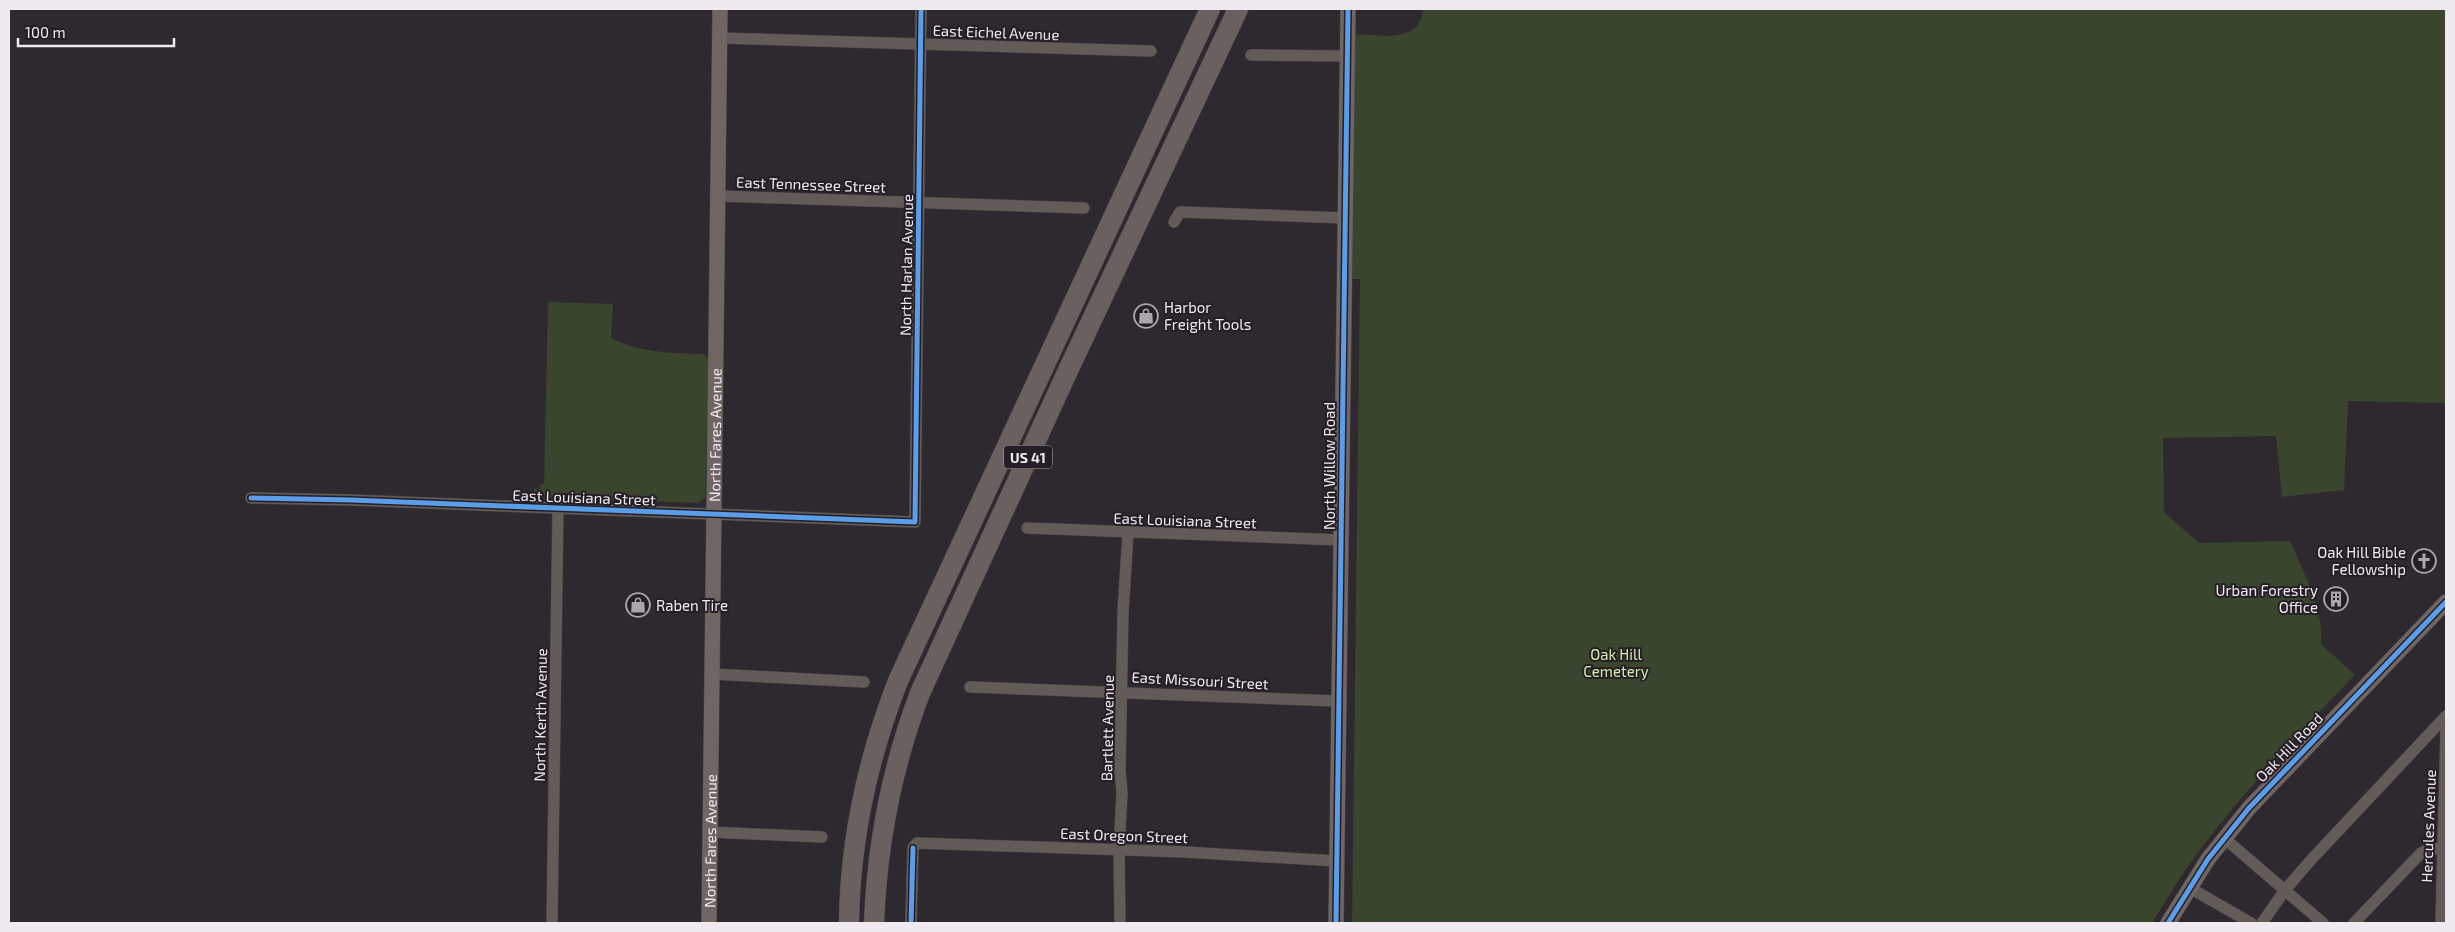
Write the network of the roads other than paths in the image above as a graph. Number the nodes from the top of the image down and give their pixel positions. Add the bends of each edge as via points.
1 (720, 9) edge
2 (921, 9) edge
3 (1210, 9) edge
4 (1238, 9) edge
5 (1348, 9) edge
6 (720, 38) junction
7 (921, 45) junction
8 (1151, 51) dead end
9 (1251, 55) dead end
10 (1347, 56) junction
11 (718, 196) junction
12 (920, 203) junction
13 (1084, 208) dead end
14 (1344, 218) junction
15 (1174, 222) dead end
16 (251, 498) dead end
17 (558, 508) junction
18 (714, 516) junction
19 (915, 522) joint
20 (1027, 528) dead end
21 (1128, 533) junction
22 (1341, 540) junction
23 (2446, 602) edge
24 (712, 674) junction
25 (864, 682) dead end
26 (970, 687) dead end
27 (1123, 692) junction
28 (1338, 701) junction
29 (2446, 716) edge
30 (2446, 730) edge
31 (710, 832) junction
32 (822, 837) dead end
33 (2224, 838) junction
34 (2444, 848) edge
35 (1119, 850) junction
36 (1337, 861) junction
37 (2190, 888) junction
38 (2284, 890) junction
39 (2358, 921) edge
40 (552, 923) edge
41 (709, 923) edge
42 (849, 923) edge
43 (874, 923) edge
44 (911, 923) edge
45 (1120, 923) edge
46 (1336, 923) edge
47 (2168, 923) edge
48 (2251, 923) edge
49 (2262, 923) edge
50 (2323, 923) edge
51 (2440, 923) edge

1 - 6 street, North Fares Avenue
2 - 7 street, North Harlan Avenue
3 - 42 highway, US 41 via 895,688 872,758 860,810
4 - 43 highway, US 41 via 1064,377 920,693 887,806 878,862
5 - 10 street, North Willow Road
6 - 7 street, East Eichel Avenue
6 - 11 street, North Fares Avenue
7 - 8 street, East Eichel Avenue
7 - 12 street, North Harlan Avenue
9 - 10 street
10 - 14 street, North Willow Road
11 - 12 street, East Tennessee Street
11 - 18 street, North Fares Avenue
12 - 13 street, East Tennessee Street
12 - 19 street, North Harlan Avenue
14 - 15 street via 1180,212
14 - 22 street, North Willow Road
16 - 17 street, East Louisiana Street
17 - 18 street, East Louisiana Street
17 - 40 street, North Kerth Avenue
18 - 19 street, East Louisiana Street
18 - 24 street, North Fares Avenue
20 - 21 street, East Louisiana Street
21 - 22 street, East Louisiana Street
21 - 27 street, Bartlett Avenue via 1123,612
22 - 28 street, North Willow Road
23 - 33 street, Oak Hill Road via 2264,791
24 - 25 street
24 - 31 street, North Fares Avenue
26 - 27 street, East Missouri Street
27 - 28 street, East Missouri Street
27 - 35 street, Bartlett Avenue
28 - 36 street, North Willow Road
29 - 38 street
30 - 34 street, Hercules Avenue
31 - 32 street
31 - 41 street, North Fares Avenue
33 - 37 street, Oak Hill Road
33 - 38 street
34 - 39 street via 2421,853
34 - 51 street, Hercules Avenue
35 - 36 street, East Oregon Street
35 - 44 street, East Oregon Street via 917,843 913,848
35 - 45 street, Bartlett Avenue
36 - 46 street, North Willow Road
37 - 47 street, Oak Hill Road
37 - 48 street
38 - 49 street
38 - 50 street

